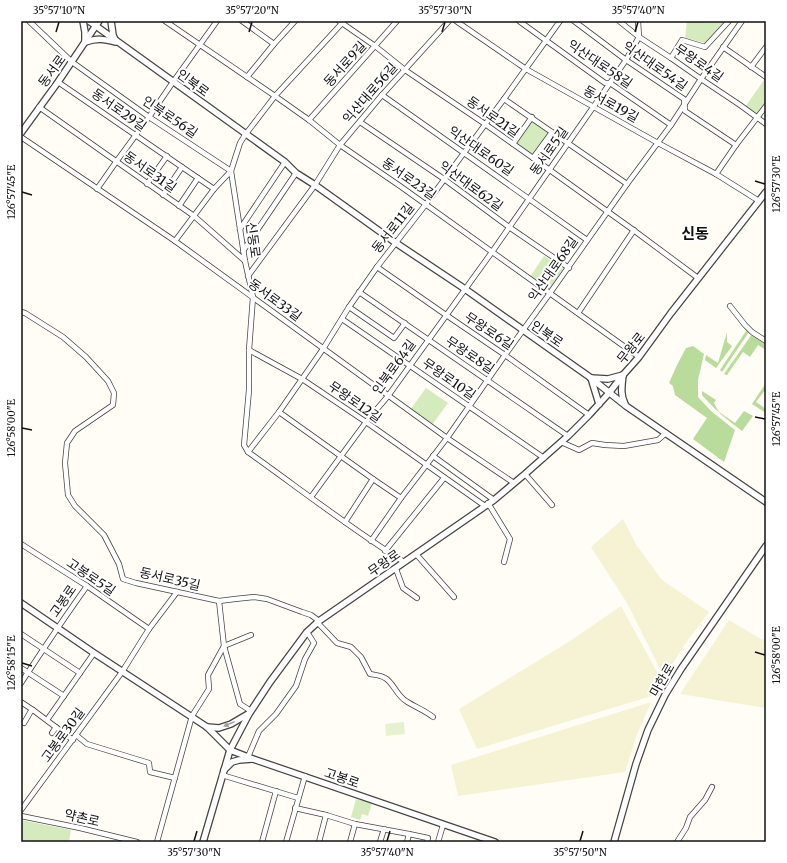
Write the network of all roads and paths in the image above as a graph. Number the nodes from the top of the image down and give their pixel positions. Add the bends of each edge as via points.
1 (29, 21) edge
2 (82, 21) edge
3 (88, 21) edge
4 (99, 21) edge
5 (111, 21) edge
6 (165, 21) edge
7 (217, 21) edge
8 (242, 21) edge
9 (295, 21) edge
10 (397, 21) edge
11 (448, 21) edge
12 (456, 21) edge
13 (519, 21) edge
14 (560, 21) edge
15 (574, 21) edge
16 (619, 21) edge
17 (638, 21) edge
18 (729, 21) edge
19 (742, 21) edge
20 (342, 22) edge
21 (95, 26) junction
22 (725, 26) junction
23 (733, 32) junction
24 (639, 37) junction
25 (546, 41) junction
26 (85, 42) junction
27 (116, 42) junction
28 (274, 44) junction
29 (200, 45) junction
30 (375, 46) junction
31 (723, 47) junction
32 (766, 47) edge
33 (671, 58) junction
34 (626, 60) junction
35 (72, 62) junction
36 (751, 67) junction
37 (526, 69) junction
38 (405, 70) junction
39 (247, 77) junction
40 (766, 77) edge
41 (701, 79) junction
42 (58, 82) junction
43 (173, 82) junction
44 (610, 83) junction
45 (382, 95) junction
46 (274, 96) junction
47 (504, 99) junction
48 (684, 104) junction
49 (766, 106) edge
50 (593, 107) junction
51 (39, 108) junction
52 (149, 117) junction
53 (532, 118) junction
54 (757, 118) junction
55 (309, 120) junction
56 (360, 122) junction
57 (485, 124) junction
58 (766, 124) edge
59 (671, 125) junction
60 (552, 132) junction
61 (21, 133) edge
62 (136, 135) junction
63 (245, 135) junction
64 (21, 137) edge
65 (568, 143) junction
66 (658, 143) junction
67 (513, 144) junction
68 (340, 145) junction
69 (736, 145) junction
70 (464, 152) junction
71 (166, 156) junction
72 (533, 158) junction
73 (116, 162) junction
74 (285, 162) junction
75 (182, 167) junction
76 (549, 170) junction
77 (231, 171) junction
78 (296, 173) junction
79 (716, 174) junction
80 (198, 178) junction
81 (444, 179) junction
82 (148, 184) junction
83 (627, 184) junction
84 (315, 185) junction
85 (214, 188) junction
86 (97, 189) junction
87 (766, 192) edge
88 (163, 195) junction
89 (529, 199) junction
90 (759, 201) junction
91 (426, 204) junction
92 (179, 206) junction
93 (607, 212) junction
94 (194, 216) junction
95 (509, 227) junction
96 (240, 230) junction
97 (634, 230) junction
98 (587, 240) junction
99 (175, 241) junction
100 (396, 244) junction
101 (243, 251) junction
102 (492, 252) junction
103 (245, 261) junction
104 (377, 267) junction
105 (568, 268) junction
106 (248, 276) junction
107 (698, 278) junction
108 (465, 290) junction
109 (359, 292) junction
110 (550, 293) junction
111 (253, 297) junction
112 (730, 306) dead end
113 (349, 307) junction
114 (21, 312) edge
115 (578, 312) junction
116 (446, 315) junction
117 (342, 318) junction
118 (404, 323) junction
119 (523, 331) junction
120 (428, 339) junction
121 (766, 341) edge
122 (323, 349) junction
123 (249, 350) junction
124 (505, 355) junction
125 (639, 357) junction
126 (409, 365) junction
127 (623, 375) junction
128 (591, 378) junction
129 (302, 379) junction
130 (487, 380) junction
131 (609, 393) junction
132 (388, 396) junction
133 (599, 404) junction
134 (468, 406) junction
135 (626, 406) junction
136 (279, 412) junction
137 (589, 415) junction
138 (366, 422) junction
139 (666, 433) junction
140 (568, 436) junction
141 (447, 438) junction
142 (561, 442) junction
143 (248, 452) junction
144 (341, 456) junction
145 (433, 456) junction
146 (544, 458) junction
147 (426, 465) junction
148 (526, 474) junction
149 (444, 478) junction
150 (373, 479) junction
151 (514, 483) junction
152 (311, 498) junction
153 (401, 498) junction
154 (494, 500) junction
155 (766, 502) edge
156 (487, 505) junction
157 (552, 505) dead end
158 (345, 522) junction
159 (371, 542) junction
160 (21, 545) edge
161 (766, 546) edge
162 (386, 551) junction
163 (416, 554) junction
164 (404, 562) junction
165 (504, 562) dead end
166 (396, 569) junction
167 (87, 586) junction
168 (177, 592) junction
169 (454, 597) dead end
170 (417, 598) dead end
171 (219, 601) junction
172 (21, 603) edge
173 (318, 622) junction
174 (58, 628) junction
175 (149, 629) junction
176 (307, 632) junction
177 (21, 634) edge
178 (251, 634) dead end
179 (224, 646) junction
180 (44, 649) junction
181 (94, 653) junction
182 (21, 668) edge
183 (28, 672) junction
184 (122, 672) junction
185 (80, 673) junction
186 (21, 683) edge
187 (64, 696) junction
188 (21, 702) edge
189 (34, 710) junction
190 (250, 712) junction
191 (192, 716) junction
192 (433, 717) dead end
193 (47, 720) junction
194 (24, 723) dead end
195 (56, 727) junction
196 (207, 727) junction
197 (52, 733) dead end
198 (76, 736) junction
199 (230, 750) junction
200 (251, 758) junction
201 (223, 772) junction
202 (305, 776) junction
203 (175, 778) junction
204 (712, 787) dead end
205 (276, 791) junction
206 (298, 798) junction
207 (295, 808) junction
208 (21, 810) edge
209 (326, 815) junction
210 (21, 816) edge
211 (355, 824) junction
212 (444, 825) junction
213 (384, 829) junction
214 (409, 834) junction
215 (137, 842) edge
216 (157, 842) edge
217 (203, 842) edge
218 (262, 842) edge
219 (286, 842) edge
220 (318, 842) edge
221 (350, 842) edge
222 (380, 842) edge
223 (407, 842) edge
224 (427, 842) edge
225 (438, 842) edge
226 (495, 842) edge
227 (614, 842) edge
228 (677, 842) edge

1 - 35 street, 인북로56길
2 - 26 street
3 - 21 street, 인북로
4 - 21 street, 동서로
5 - 27 street
6 - 29 street, 동서로23길
7 - 29 street
8 - 28 street
9 - 28 street
10 - 30 street, 동서로9길
11 - 38 street, 익산대로56길
12 - 37 street, 동서로19길
13 - 25 street, 익산대로58길
14 - 25 street, 동서로11길
15 - 34 street, 익산대로54길
16 - 24 street, 무왕로4길
17 - 24 street
18 - 22 street
19 - 23 street, 익산대로68길
20 - 30 street, 동서로21길
20 - 46 street, 신동로
21 - 26 street, 동서로
21 - 27 street, 인북로
22 - 23 street
22 - 33 street via 705,47 682,40
23 - 31 street, 익산대로68길
24 - 33 street, 무왕로4길
24 - 34 street, 동서로5길
25 - 37 street, 동서로11길
25 - 44 street, 익산대로58길 via 605,83
26 - 27 street via 94,39
26 - 35 street, 동서로
27 - 43 street, 인북로
28 - 39 street
29 - 39 street, 동서로23길
29 - 43 street
30 - 38 street, 동서로21길
30 - 55 street, 동서로9길
31 - 36 street
31 - 41 street, 익산대로68길
32 - 36 street
33 - 41 street, 무왕로4길
34 - 44 street, 동서로5길
34 - 48 street, 익산대로54길 via 684,99
35 - 42 street, 동서로
35 - 52 street, 인북로56길
36 - 40 street
37 - 47 street, 동서로11길
37 - 50 street, 동서로19길
38 - 45 street, 익산대로56길
38 - 57 street, 동서로21길
39 - 46 street, 동서로23길
41 - 48 street, 익산대로68길
41 - 54 street, 무왕로4길
42 - 51 street, 동서로
42 - 62 street, 동서로29길
43 - 52 street
43 - 63 street, 인북로
44 - 50 street, 동서로5길
44 - 59 street, 익산대로58길
45 - 56 street, 익산대로56길
45 - 70 street, 익산대로60길
46 - 55 street, 동서로23길
46 - 63 street, 신동로
47 - 53 street
47 - 57 street, 동서로11길
48 - 59 street, 익산대로68길
48 - 69 street, 익산대로54길 via 685,111
49 - 54 street
50 - 65 street, 동서로5길
50 - 66 street, 동서로19길
51 - 61 street, 동서로
51 - 73 street, 동서로31길
52 - 62 street
52 - 77 street, 인북로56길
53 - 60 street
53 - 67 street
54 - 58 street, 무왕로4길
54 - 69 street
55 - 68 street, 동서로23길
56 - 68 street, 익산대로56길
56 - 81 street, 익산대로62길
57 - 67 street, 동서로21길
57 - 70 street, 동서로11길
59 - 66 street, 익산대로68길
60 - 65 street
60 - 72 street
62 - 71 street, 동서로29길
62 - 73 street
63 - 74 street, 인북로
63 - 77 street, 신동로
64 - 86 street, 동서로33길
65 - 76 street, 동서로5길
65 - 83 street
66 - 79 street, 동서로19길
66 - 83 street, 익산대로68길
67 - 72 street, 동서로21길
68 - 84 street, 익산대로56길
68 - 91 street, 동서로23길
69 - 79 street
70 - 81 street, 동서로11길
70 - 89 street, 익산대로60길
71 - 75 street, 동서로29길
71 - 82 street
72 - 76 street, 동서로21길
73 - 82 street, 동서로31길
73 - 86 street
74 - 78 street, 인북로
74 - 96 street
75 - 80 street, 동서로29길
75 - 88 street
76 - 89 street, 동서로5길
76 - 93 street, 동서로21길
77 - 85 street
77 - 96 street, 신동로
78 - 84 street, 인북로
78 - 101 street
79 - 90 street, 동서로19길
80 - 85 street, 동서로29길
80 - 92 street
81 - 91 street, 동서로11길
81 - 95 street, 익산대로62길
82 - 88 street, 동서로31길
83 - 93 street, 익산대로68길
84 - 100 street, 인북로
84 - 106 street
85 - 94 street
86 - 99 street, 동서로33길
87 - 90 street, 무왕로
88 - 92 street, 동서로31길
89 - 95 street, 동서로5길
89 - 98 street, 익산대로60길
90 - 107 street, 무왕로
91 - 100 street, 동서로11길
91 - 102 street, 동서로23길
92 - 94 street, 동서로31길
93 - 97 street, 동서로21길
93 - 98 street, 익산대로68길
94 - 99 street
94 - 103 street, 동서로31길
95 - 102 street, 동서로5길
95 - 105 street, 익산대로62길
96 - 101 street, 신동로
97 - 107 street, 동서로21길
97 - 115 street
98 - 105 street, 익산대로68길
99 - 111 street, 동서로33길
100 - 104 street, 동서로11길
100 - 108 street, 인북로
101 - 103 street, 신동로
102 - 108 street, 동서로5길
102 - 110 street, 동서로23길
103 - 106 street, 신동로
104 - 109 street, 동서로11길
104 - 116 street, 무왕로6길
105 - 110 street, 익산대로68길
106 - 111 street, 신동로
107 - 125 street, 무왕로
108 - 116 street, 인북로64길
108 - 119 street, 인북로
109 - 113 street, 동서로11길
109 - 118 street, 무왕로8길
110 - 115 street, 동서로23길
110 - 119 street, 익산대로68길
111 - 122 street, 동서로33길
111 - 123 street, 신동로
112 - 121 street via 745,326
113 - 117 street, 동서로11길
113 - 118 street via 394,338
114 - 168 street, 동서로35길 via 63,337 86,357 108,381 114,393 113,405 75,430 67,444 65,463 68,496 104,535 119,564 123,579
115 - 125 street, 동서로23길
116 - 120 street, 인북로64길
116 - 124 street, 무왕로6길
117 - 122 street, 동서로11길
117 - 126 street, 무왕로10길
118 - 120 street, 무왕로8길
119 - 124 street, 익산대로68길
119 - 128 street, 인북로
120 - 126 street, 인북로64길
120 - 130 street, 무왕로8길
122 - 129 street, 동서로11길
122 - 132 street, 동서로33길
123 - 129 street, 무왕로12길
123 - 143 street, 신동로 via 249,390 244,445
124 - 130 street, 익산대로68길
124 - 137 street, 무왕로6길
125 - 127 street, 무왕로
126 - 132 street, 인북로64길
126 - 134 street, 무왕로10길
127 - 128 street via 608,379
127 - 131 street, 무왕로
127 - 135 street via 622,398
128 - 131 street, 인북로
128 - 133 street
129 - 136 street, 동서로11길
129 - 138 street, 무왕로12길
130 - 134 street, 익산대로68길
130 - 140 street, 무왕로8길
131 - 133 street, 무왕로
131 - 135 street, 인북로
132 - 138 street, 인북로64길
132 - 141 street, 동서로33길
133 - 137 street, 무왕로
134 - 141 street, 익산대로68길
134 - 146 street, 무왕로10길
135 - 139 street, 인북로
136 - 143 street, 동서로11길
136 - 144 street
137 - 140 street, 무왕로
138 - 144 street, 인북로64길
138 - 147 street, 무왕로12길
139 - 142 street via 658,440 624,446 592,443 579,450
139 - 155 street, 인북로
140 - 142 street, 무왕로
141 - 145 street, 익산대로68길
141 - 151 street, 동서로33길
142 - 146 street, 무왕로
143 - 152 street
144 - 150 street
144 - 152 street, 인북로64길
145 - 147 street, 익산대로68길
145 - 154 street
146 - 148 street, 무왕로
147 - 149 street, 무왕로12길
147 - 153 street, 익산대로68길
148 - 151 street, 무왕로
148 - 157 street
149 - 156 street, 무왕로12길
149 - 162 street
150 - 153 street
150 - 158 street
151 - 154 street, 무왕로
152 - 158 street
153 - 159 street, 익산대로68길
154 - 156 street, 무왕로
156 - 163 street, 무왕로
156 - 165 street via 510,539
158 - 159 street
159 - 162 street
160 - 167 street, 고봉로5길
161 - 227 street, 마한로 via 665,694 636,764
162 - 164 street
163 - 164 street, 무왕로
163 - 169 street
164 - 166 street, 무왕로
166 - 170 street via 403,588
166 - 173 street, 무왕로
167 - 174 street, 고봉로
167 - 175 street, 고봉로5길
168 - 171 street, 동서로35길
168 - 175 street
171 - 173 street, 동서로35길 via 254,597 268,599 311,614
171 - 179 street
172 - 174 street, 고봉로
173 - 176 street, 무왕로
173 - 192 street, 동서로35길 via 337,643 351,646 361,656 370,674 387,678 405,701
174 - 180 street
174 - 181 street, 고봉로
175 - 184 street
176 - 190 street, 무왕로
176 - 200 street via 314,643 305,659 296,686 276,714 259,731
177 - 180 street
178 - 179 street
179 - 190 street via 240,704
179 - 191 street via 208,675 209,689
180 - 183 street
180 - 185 street
181 - 184 street, 고봉로
181 - 185 street
182 - 183 street
183 - 186 street
183 - 187 street
184 - 191 street, 고봉로
184 - 198 street, 고봉로30길
185 - 187 street
187 - 193 street
188 - 189 street
189 - 193 street
189 - 194 street
190 -> 196 street via 231,724 219,728
190 - 199 street, 무왕로
191 - 196 street, 고봉로
191 - 203 street
193 - 195 street
195 - 197 street
195 - 198 street
196 - 199 street, 고봉로
198 - 203 street via 90,745 149,763 150,772
198 - 208 street, 고봉로30길
199 - 200 street, 고봉로
199 - 201 street, 무왕로
200 - 201 street via 232,762
200 - 202 street, 고봉로
201 - 205 street
201 - 217 street, 무왕로
202 - 206 street
202 - 212 street, 고봉로
203 - 216 street
204 - 228 street via 705,800 690,817
205 - 206 street
205 - 218 street
206 - 207 street
207 - 209 street
207 - 219 street
209 - 211 street
209 - 220 street
210 - 215 street, 약촌로
211 - 213 street
211 - 221 street
212 - 225 street
212 - 226 street, 고봉로
213 - 214 street
213 - 222 street
214 - 223 street
214 - 224 street via 428,838

